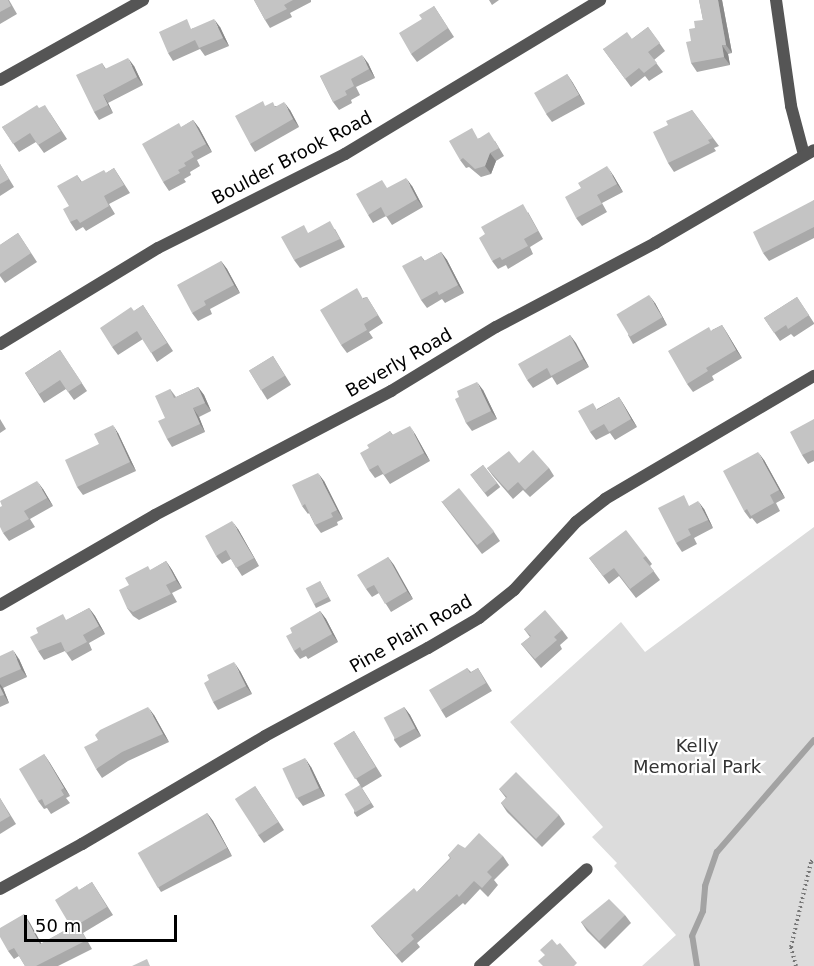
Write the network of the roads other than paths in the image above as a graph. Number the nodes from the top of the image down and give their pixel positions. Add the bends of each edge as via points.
1 (143, 0) edge
2 (600, 0) edge
3 (776, 0) edge
4 (0, 80) edge
5 (809, 153) edge
6 (0, 344) edge
7 (814, 376) edge
8 (0, 605) edge
9 (587, 869) dead end
10 (0, 889) edge
11 (480, 966) edge

1 - 4 street
2 - 6 street, Boulder Brook Road via 345,154 158,248
3 - 5 street via 791,106
5 - 8 street, Beverly Road via 655,243 496,327 391,391 155,515
7 - 10 street, Pine Plain Road via 605,499 576,522 514,590 479,618
9 - 11 street

